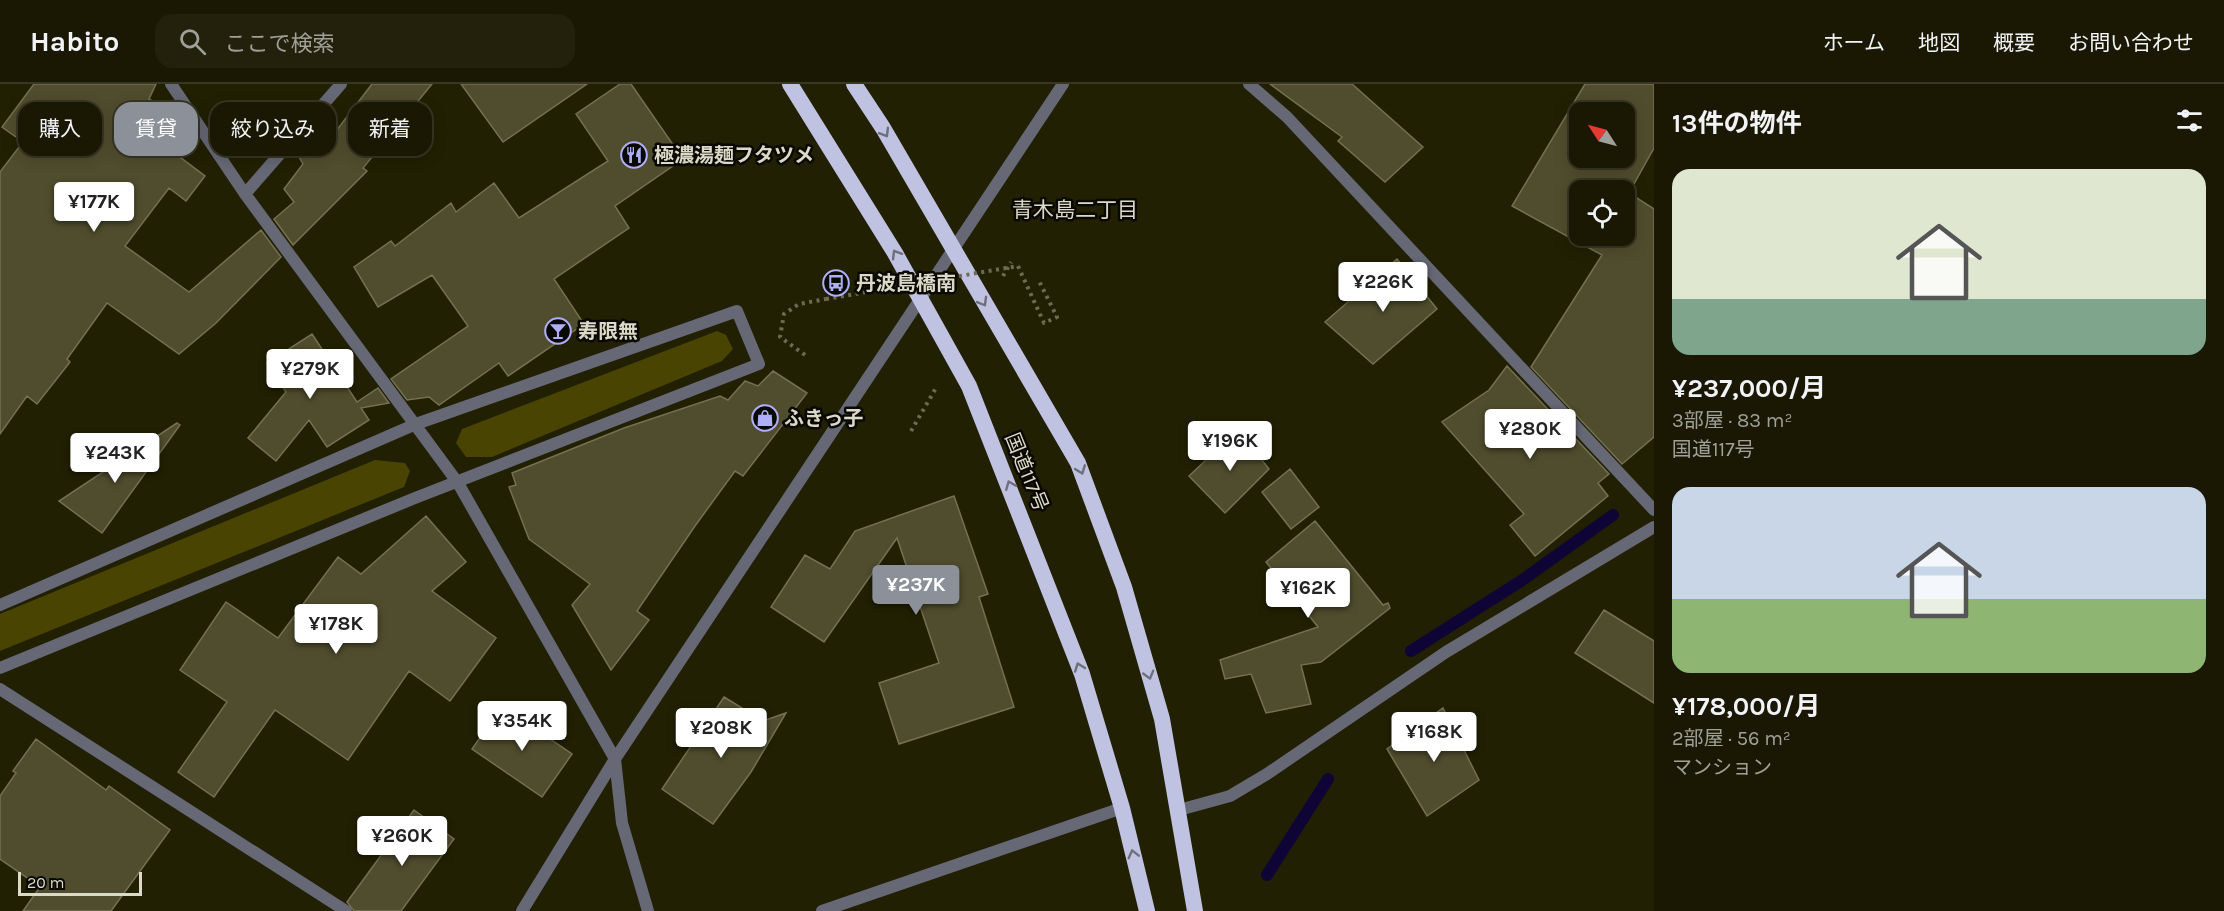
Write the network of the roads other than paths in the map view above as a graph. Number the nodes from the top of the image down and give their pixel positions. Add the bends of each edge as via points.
1 (171, 84) edge
2 (341, 84) edge
3 (790, 84) edge
4 (854, 84) edge
5 (1063, 84) edge
6 (1249, 84) edge
7 (245, 194) junction
8 (954, 251) junction
9 (922, 299) junction
10 (416, 424) junction
11 (458, 483) junction
12 (1654, 510) edge
13 (1654, 527) edge
14 (0, 605) edge
15 (0, 668) edge
16 (0, 689) edge
17 (615, 759) junction
18 (1122, 808) junction
19 (1179, 810) junction
20 (346, 911) edge
21 (522, 911) edge
22 (648, 911) edge
23 (822, 911) edge
24 (1147, 911) edge
25 (1194, 911) edge

1 - 7 street
2 - 7 street
9 -> 3 highway, 国道117号
4 -> 8 highway
5 - 8 street
6 - 12 street via 1287,117
7 - 10 street
8 - 9 street
8 -> 19 highway via 1078,463 1124,587 1156,697
9 - 17 street
18 -> 9 highway, 国道117号 via 1082,674 1023,519 969,386
10 - 11 street
10 - 11 street via 737,311 759,364
10 - 14 street
11 - 15 street
11 - 17 street
13 - 19 street via 1446,652 1267,774 1230,796
16 - 20 street
17 - 21 street
17 - 22 street via 622,823
18 - 23 street
24 -> 18 highway, 国道117号
19 - 25 highway

